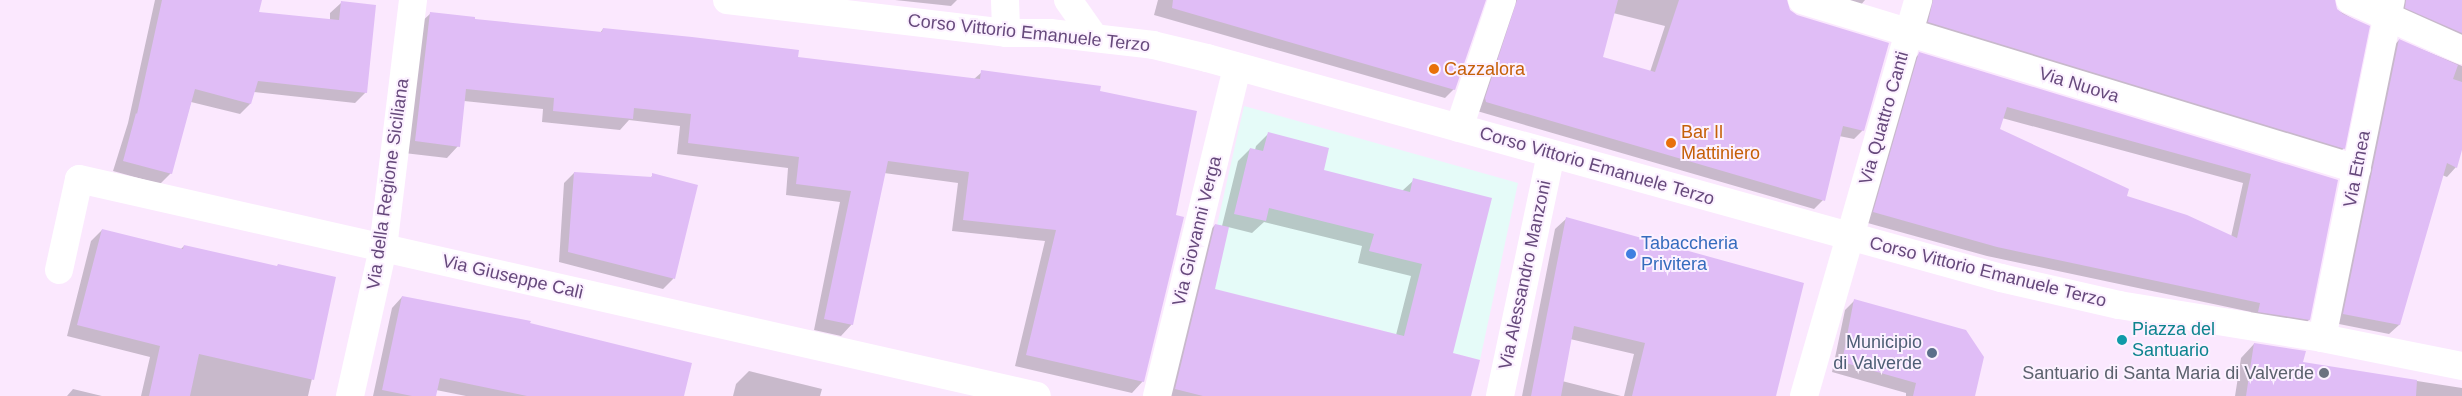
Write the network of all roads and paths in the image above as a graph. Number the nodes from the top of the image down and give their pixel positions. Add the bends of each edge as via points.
1 (413, 0) edge
2 (727, 0) edge
3 (1005, 0) edge
4 (1068, 0) edge
5 (1502, 0) edge
6 (1802, 0) edge
7 (1918, 0) edge
8 (2350, 0) edge
9 (2389, 8) edge
10 (1006, 33) junction
11 (1908, 34) junction
12 (1094, 37) junction
13 (2462, 50) edge
14 (1237, 67) junction
15 (1458, 128) junction
16 (1551, 154) junction
17 (2357, 169) junction
18 (1849, 236) junction
19 (383, 248) junction
20 (59, 270) dead end
21 (2322, 338) junction
22 (2462, 366) edge
23 (350, 396) edge
24 (1037, 396) edge
25 (1157, 396) edge
26 (1500, 396) edge
27 (1804, 396) edge

1 - 19 street, Via della Regione Siciliana
2 - 10 street, Corso Vittorio Emanuele Terzo
3 - 10 street
4 - 12 street
5 - 15 street
6 - 11 street, Via Nuova
7 - 11 street, Via Quattro Canti
8 - 9 street
9 - 13 street
9 - 17 street, Via Etnea
10 - 12 street, Corso Vittorio Emanuele Terzo
11 - 17 street, Via Nuova
11 - 18 street, Via Quattro Canti
12 - 14 street, Corso Vittorio Emanuele Terzo via 1153,45
14 - 15 street, Corso Vittorio Emanuele Terzo
14 - 25 street, Via Giovanni Verga
15 - 16 street, Corso Vittorio Emanuele Terzo
16 - 18 street, Corso Vittorio Emanuele Terzo
16 - 26 street, Via Alessandro Manzoni
17 - 21 street, Via Etnea
18 - 21 street, Corso Vittorio Emanuele Terzo via 2001,278 2119,305
18 - 27 street, Via Quattro Canti
19 - 20 street, Via Giuseppe Calì via 79,180
19 - 23 street, Via della Regione Siciliana
19 - 24 street, Via Giuseppe Calì
21 - 22 street, Corso Vittorio Emanuele Terzo

